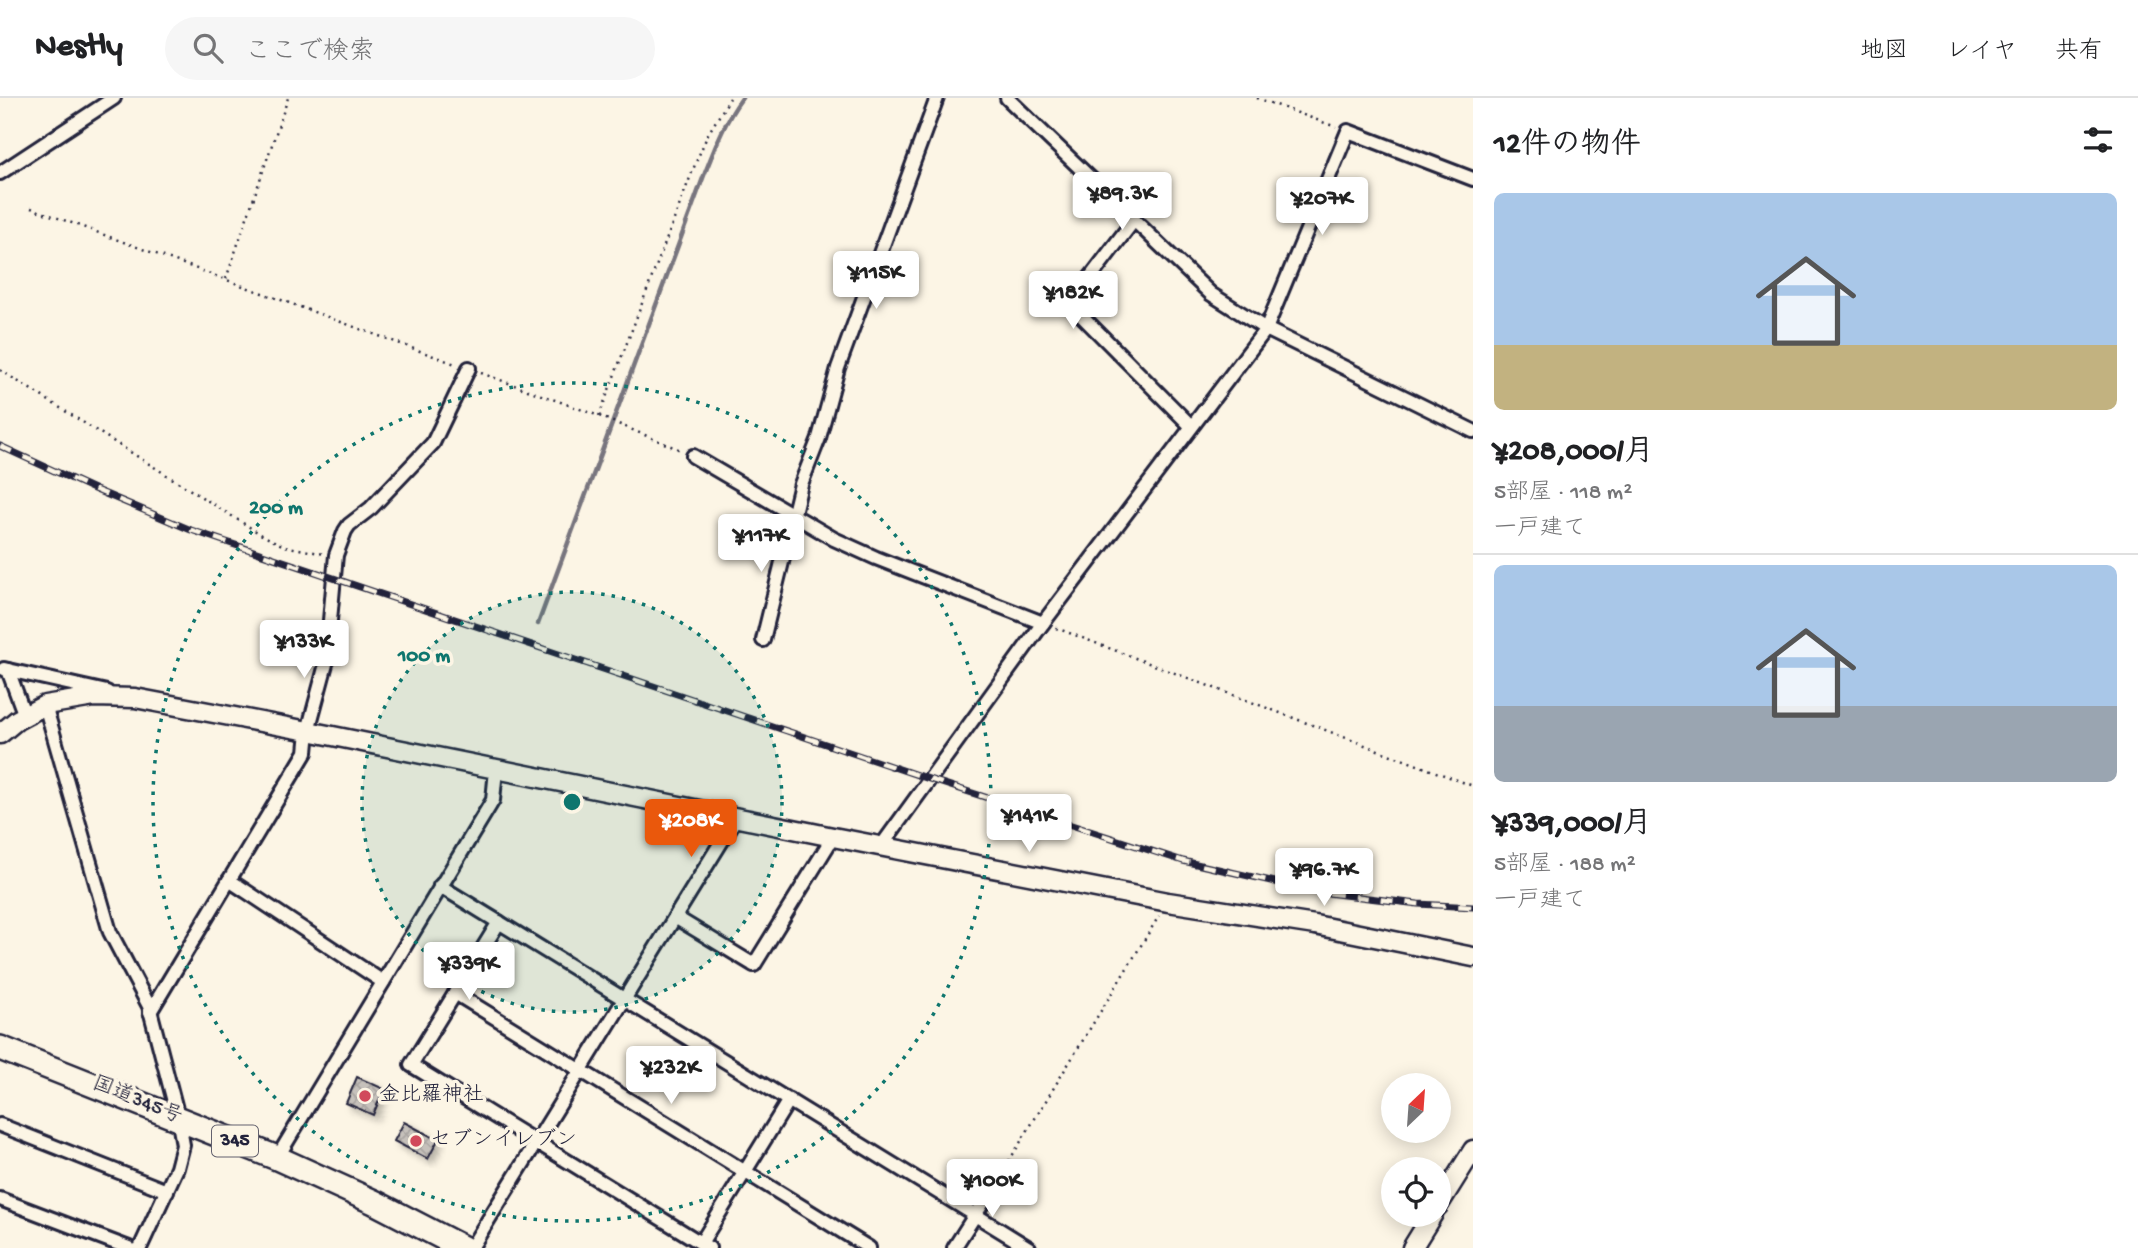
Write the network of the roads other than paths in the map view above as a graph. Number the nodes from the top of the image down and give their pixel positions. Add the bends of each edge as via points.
1 (114, 98) edge
2 (937, 98) edge
3 (1007, 98) edge
4 (0, 173) edge
5 (1473, 179) edge
6 (1134, 220) junction
7 (1266, 329) junction
8 (469, 369) road end
9 (1191, 426) junction
10 (1473, 432) edge
11 (693, 456) road end
12 (792, 516) junction
13 (1044, 623) junction
14 (763, 640) dead end
15 (4, 669) edge
16 (135, 698) junction
17 (45, 705) junction
18 (25, 716) junction
19 (308, 731) junction
20 (0, 734) edge
21 (496, 770) junction
22 (736, 818) junction
23 (833, 837) junction
24 (882, 845) junction
25 (229, 880) junction
26 (440, 886) junction
27 (675, 917) junction
28 (499, 922) junction
29 (1473, 957) edge
30 (383, 982) junction
31 (455, 993) junction
32 (624, 999) junction
33 (150, 1012) junction
34 (0, 1048) edge
35 (580, 1070) junction
36 (789, 1100) junction
37 (178, 1117) junction
38 (0, 1125) edge
39 (536, 1142) junction
40 (1473, 1150) edge
41 (277, 1158) junction
42 (745, 1172) junction
43 (1002, 1173) road end
44 (1451, 1185) edge
45 (167, 1191) junction
46 (0, 1199) edge
47 (975, 1215) junction
48 (1425, 1227) edge
49 (705, 1245) edge
50 (129, 1248) edge
51 (141, 1248) edge
52 (463, 1248) edge
53 (471, 1248) edge
54 (869, 1248) edge
55 (954, 1248) edge
56 (1029, 1248) edge
57 (1412, 1248) edge

1 - 4 street
2 - 12 street via 838,368
3 - 6 street
5 - 7 street via 1348,131
6 - 7 street via 1211,294
6 - 9 street via 1070,304
7 - 9 street
7 - 10 street
8 - 19 street via 433,443 371,508 349,524 336,555 326,664
9 - 13 street
11 - 12 street
12 - 13 street via 876,558
12 - 14 street
13 - 24 street
15 - 16 street
15 - 18 street
16 - 17 street via 93,697
16 - 19 street
17 - 18 street
17 - 33 street via 110,932
18 - 20 street
19 - 21 street
19 - 25 street via 306,752
21 - 22 street
21 - 26 street via 493,800
22 - 23 street
22 - 27 street
23 - 24 street
23 - 27 street via 754,965
24 - 29 street
25 - 30 street
25 - 33 street
26 - 28 street
26 - 30 street
27 - 32 street
28 - 31 street
28 - 32 street
30 - 41 street
31 - 35 street
31 - 39 street via 411,1065
32 - 35 street
32 - 36 street
33 - 37 street
34 - 37 highway, 国道345号 / 345
35 - 39 street
35 - 42 street
36 - 42 street
36 - 47 street
37 - 41 highway, 国道345号 / 345
37 - 45 street via 183,1145
38 - 45 street
39 - 49 street
39 - 53 street
40 - 44 street
41 - 52 highway, 国道345号 / 345
42 - 49 street
42 - 54 street
43 - 47 street
45 - 51 street
46 - 50 street
47 - 55 street
47 - 56 street
48 - 57 street

